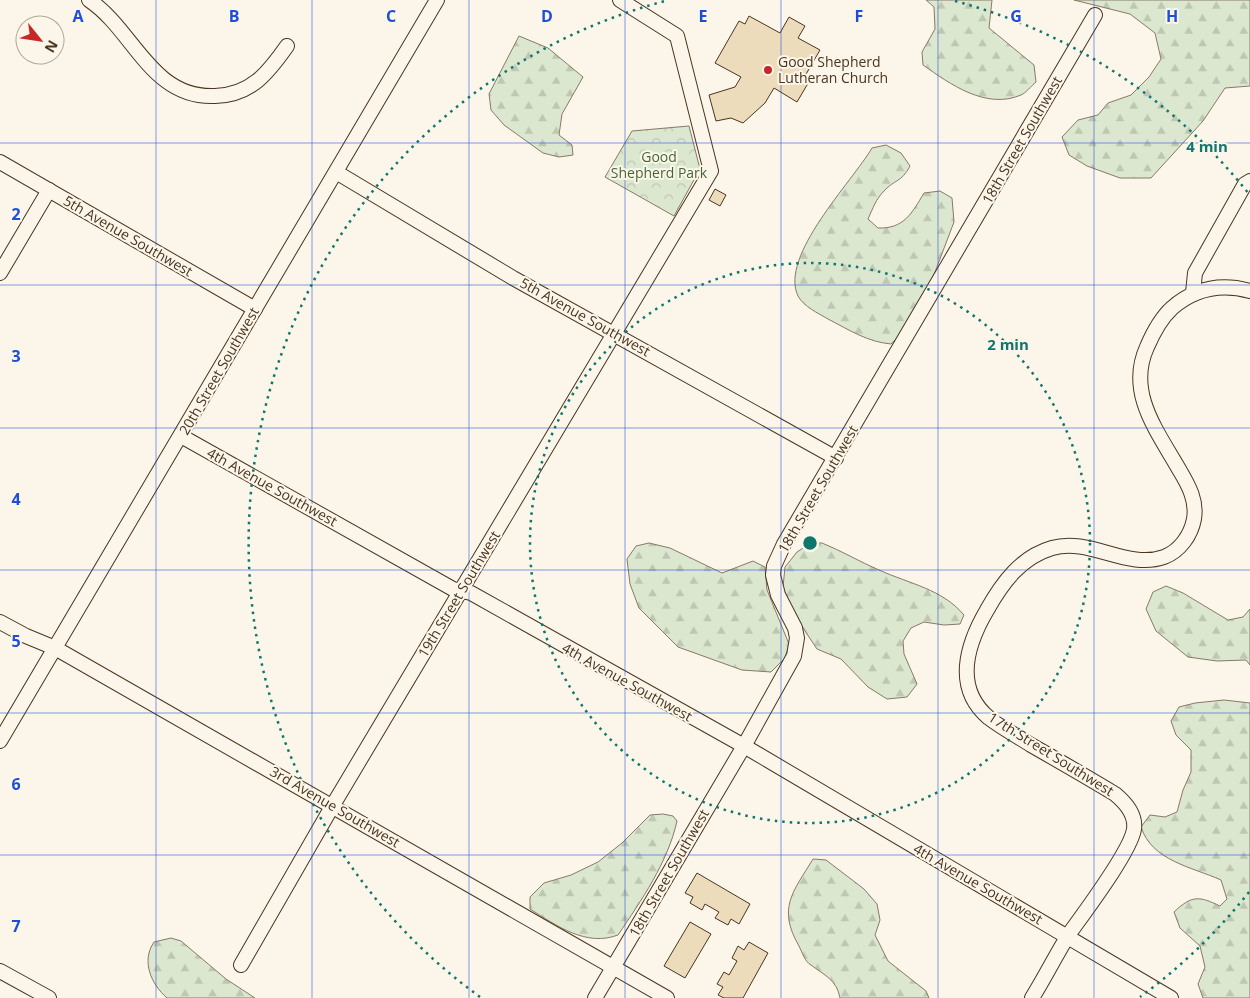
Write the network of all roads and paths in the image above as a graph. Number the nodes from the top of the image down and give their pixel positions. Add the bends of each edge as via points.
1 (89, 0) edge
2 (438, 0) edge
3 (620, 0) edge
4 (1095, 14) dead end
5 (287, 46) dead end
6 (0, 162) edge
7 (336, 172) junction
8 (1250, 181) edge
9 (49, 190) junction
10 (0, 273) edge
11 (1250, 291) edge
12 (1192, 293) junction
13 (256, 309) junction
14 (615, 334) junction
15 (181, 436) junction
16 (836, 458) junction
17 (460, 591) junction
18 (0, 622) edge
19 (55, 648) junction
20 (0, 741) edge
21 (744, 746) junction
22 (333, 805) junction
23 (1068, 936) junction
24 (241, 965) dead end
25 (614, 967) junction
26 (0, 971) edge
27 (49, 998) edge
28 (595, 998) edge
29 (667, 998) edge
30 (1032, 998) edge
31 (1163, 998) edge
32 (1171, 998) edge

1 - 5 street via 161,78 194,95 223,96 250,87 268,72
2 - 7 street, 20th Street Southwest
3 - 14 street, 19th Street Southwest via 677,36 711,171
4 - 16 street, 18th Street Southwest
6 - 9 street, 5th Avenue Southwest
7 - 13 street, 20th Street Southwest
7 - 14 street, 5th Avenue Southwest via 513,278
8 - 12 street via 1195,273
9 - 10 street
9 - 13 street, 5th Avenue Southwest
11 - 12 street via 1222,287
12 - 23 street, 17th Street Southwest via 1160,322 1144,354 1140,376 1145,410 1192,494 1194,518 1187,537 1173,552 1158,559 1132,559 1070,546 1054,547 1035,554 1001,587 973,636 967,654 966,673 972,694 987,716 1115,794 1134,818 1134,830 1126,850
13 - 15 street, 20th Street Southwest
14 - 16 street, 5th Avenue Southwest
14 - 17 street, 19th Street Southwest
15 - 17 street, 4th Avenue Southwest
15 - 19 street, 20th Street Southwest
16 - 21 street, 18th Street Southwest via 774,566 774,584 795,628 797,644 788,669
17 - 21 street, 4th Avenue Southwest via 470,593
17 - 22 street, 19th Street Southwest
18 - 19 street, 3rd Avenue Southwest
19 - 20 street, 20th Street Southwest
19 - 22 street, 3rd Avenue Southwest
21 - 23 street, 4th Avenue Southwest
21 - 25 street, 18th Street Southwest
22 - 24 street, 19th Street Southwest
22 - 25 street, 3rd Avenue Southwest
23 - 30 street, 17th Street Southwest
23 - 31 street, 4th Avenue Southwest
23 - 32 street, 4th Avenue Southwest
25 - 28 street, 18th Street Southwest
25 - 29 street, 3rd Avenue Southwest
26 - 27 street

